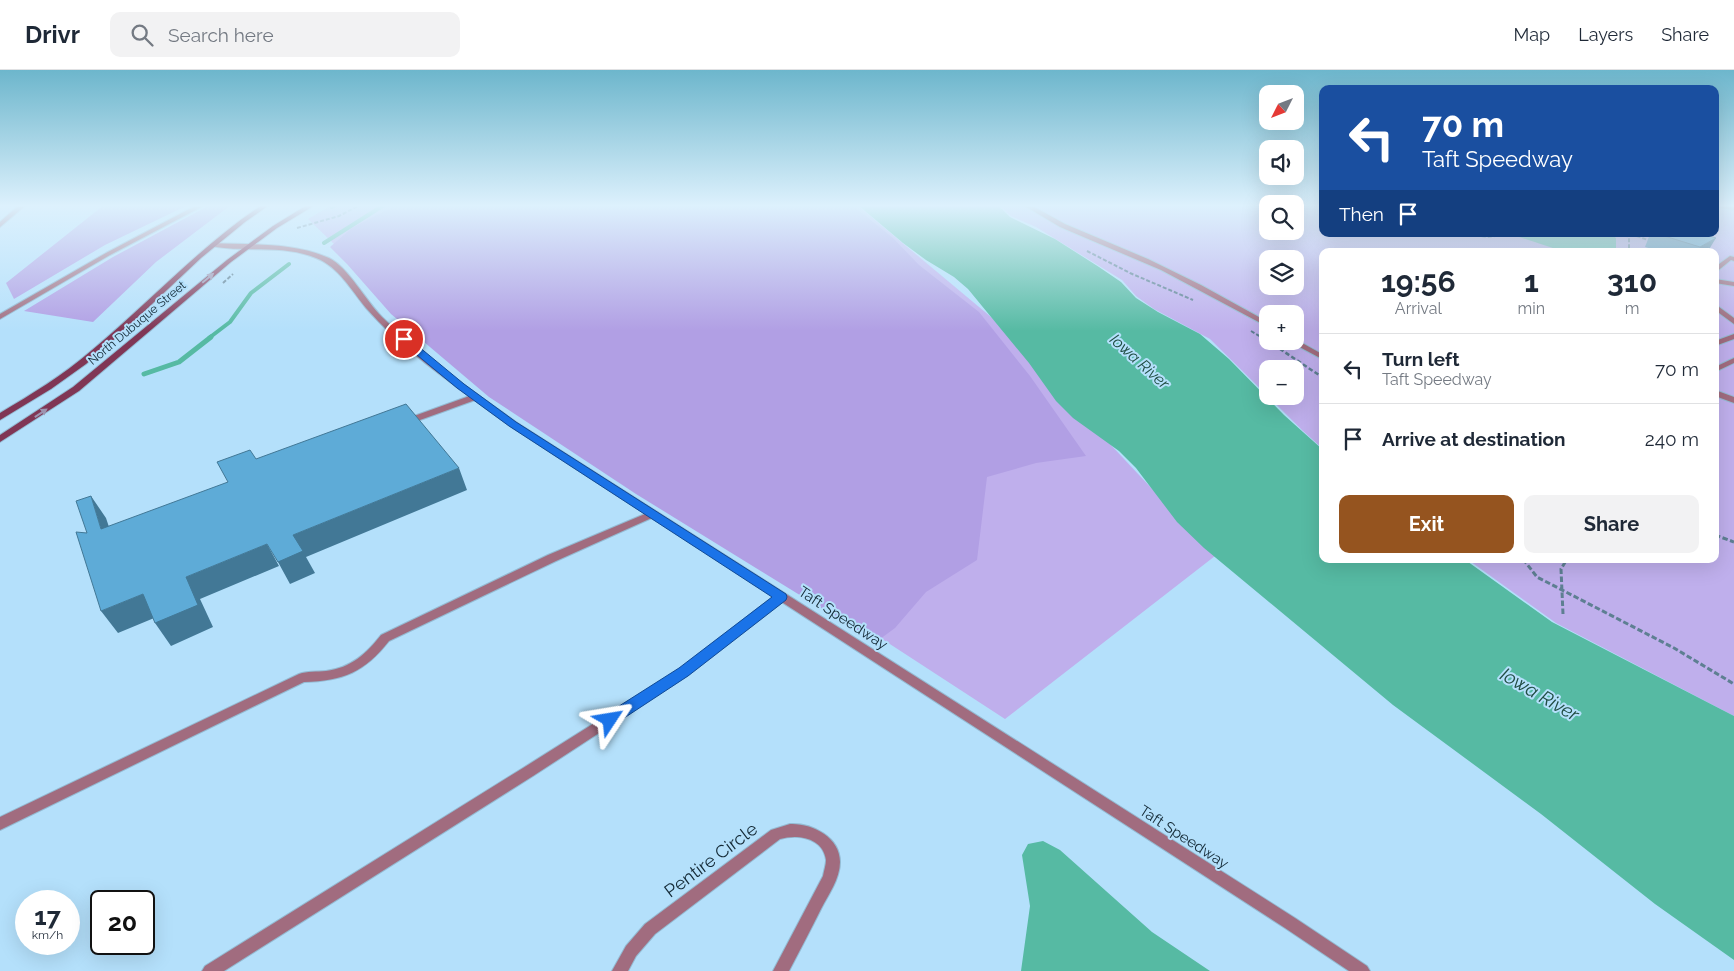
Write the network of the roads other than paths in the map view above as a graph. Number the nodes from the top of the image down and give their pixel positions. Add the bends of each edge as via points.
1 (120, 247) edge
2 (211, 247) edge
3 (248, 247) joint
4 (1115, 247) edge
5 (1734, 258) edge
6 (1725, 262) junction
7 (1734, 265) edge
8 (1719, 267) edge
9 (1719, 282) edge
10 (1734, 284) edge
11 (1719, 309) edge
12 (0, 317) edge
13 (1259, 320) edge
14 (1734, 322) edge
15 (1734, 336) edge
16 (1719, 342) edge
17 (1304, 346) edge
18 (1319, 355) edge
19 (1734, 360) edge
20 (1719, 368) edge
21 (1719, 394) edge
22 (476, 397) junction
23 (1734, 400) edge
24 (0, 417) edge
25 (392, 426) edge
26 (0, 439) edge
27 (652, 514) junction
28 (781, 597) junction
29 (0, 824) edge
30 (210, 971) edge
31 (620, 971) edge
32 (781, 971) edge
33 (1362, 971) edge

1 - 12 street
2 - 24 main road, North Dubuque Street via 80,365
3 - 22 street, Taft Speedway via 308,253 330,262 379,317
26 -> 3 main road, North Dubuque Street via 76,389
4 - 13 street via 1181,276
5 - 6 street
6 - 7 street
6 - 8 street
9 - 10 street
11 - 14 street
15 - 16 street
17 - 18 street
19 - 20 street
21 - 23 street
22 - 25 street
22 - 27 street, Taft Speedway
27 - 28 street, Taft Speedway
27 - 29 street via 385,638 360,665 344,673 323,678 303,677
28 - 30 street via 684,672
28 - 33 street, Taft Speedway
31 - 32 street, Pentire Circle via 630,951 650,929 776,834 793,830 808,832 822,840 830,850 833,861 830,877

